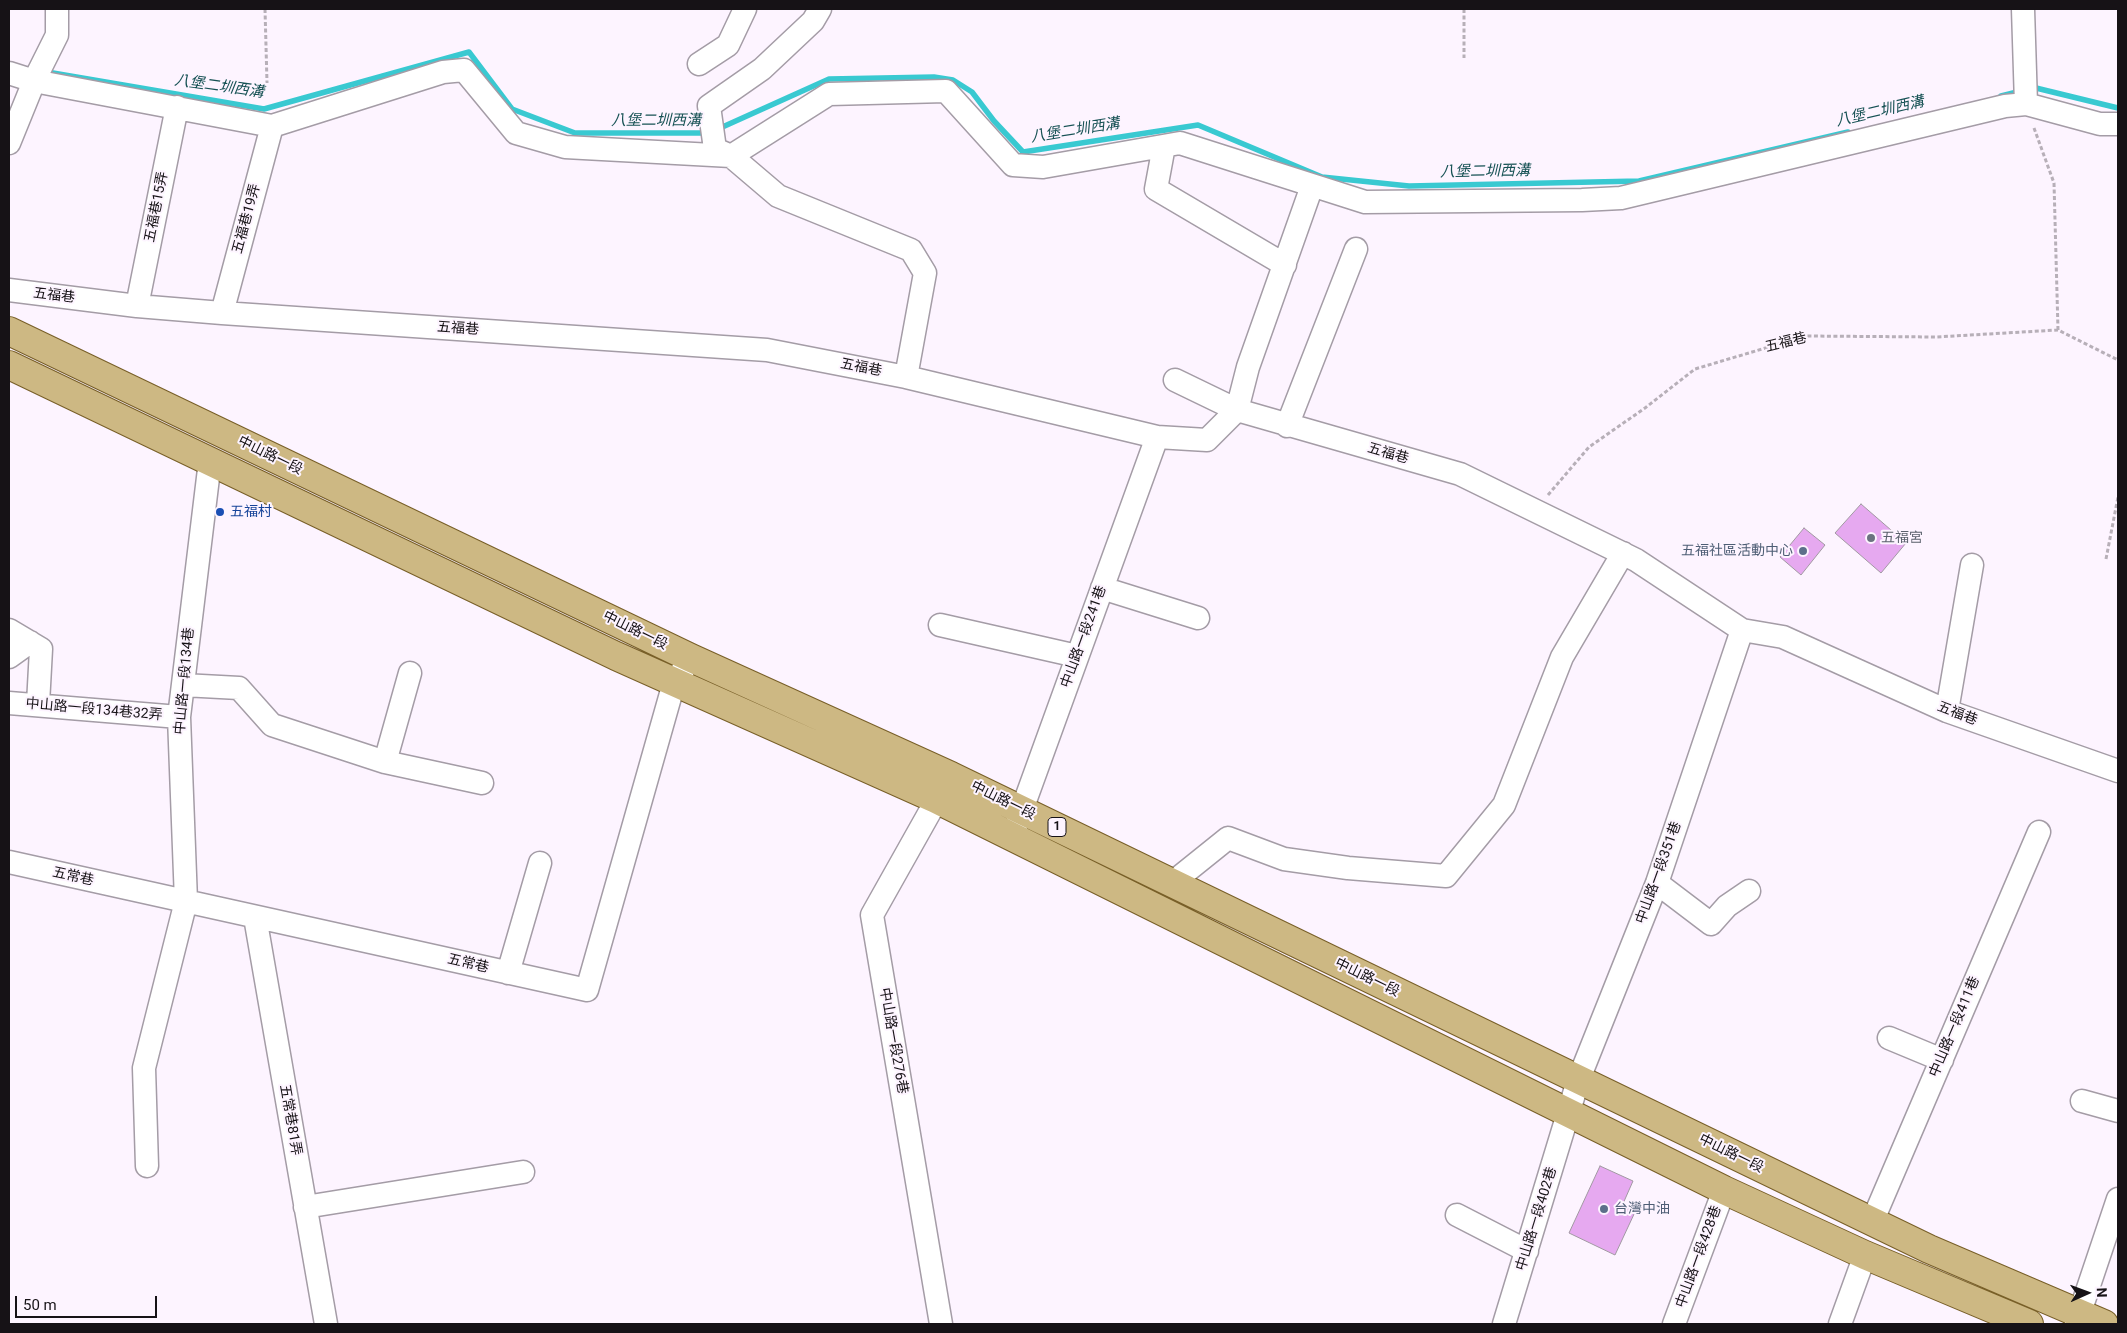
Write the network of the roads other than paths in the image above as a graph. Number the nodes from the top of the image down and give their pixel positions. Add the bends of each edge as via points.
1 (58, 9) edge
2 (745, 9) edge
3 (820, 9) edge
4 (2023, 9) edge
5 (699, 64) dead end
6 (9, 73) edge
7 (37, 74) junction
8 (2026, 104) junction
9 (177, 108) junction
10 (2118, 124) edge
11 (272, 126) junction
12 (9, 143) edge
13 (1164, 146) junction
14 (723, 152) junction
15 (1312, 186) junction
16 (1356, 249) dead end
17 (1285, 265) junction
18 (9, 290) edge
19 (137, 306) junction
20 (222, 313) junction
21 (9, 331) edge
22 (9, 365) edge
23 (906, 377) junction
24 (1175, 380) dead end
25 (1237, 410) junction
26 (1287, 426) junction
27 (1157, 437) junction
28 (210, 461) junction
29 (1623, 553) junction
30 (1972, 566) dead end
31 (1102, 588) junction
32 (1198, 618) dead end
33 (940, 625) dead end
34 (9, 630) edge
35 (1742, 630) junction
36 (30, 642) junction
37 (1076, 656) junction
38 (9, 657) edge
39 (692, 658) junction
40 (410, 673) dead end
41 (674, 683) junction
42 (183, 685) junction
43 (9, 703) edge
44 (38, 704) junction
45 (1946, 711) junction
46 (179, 717) junction
47 (385, 762) junction
48 (2118, 771) edge
49 (951, 776) junction
50 (482, 783) dead end
51 (936, 799) junction
52 (1022, 810) junction
53 (2038, 832) dead end
54 (1012, 838) junction
55 (9, 862) edge
56 (540, 863) dead end
57 (1172, 883) junction
58 (1657, 883) junction
59 (1749, 891) dead end
60 (186, 902) junction
61 (255, 917) junction
62 (508, 973) junction
63 (1889, 1038) dead end
64 (1942, 1060) junction
65 (1578, 1080) junction
66 (2082, 1101) dead end
67 (2118, 1111) edge
68 (1568, 1113) junction
69 (147, 1166) dead end
70 (523, 1172) dead end
71 (1724, 1190) junction
72 (2118, 1198) edge
73 (305, 1206) junction
74 (1457, 1215) dead end
75 (1872, 1222) junction
76 (1527, 1251) junction
77 (1866, 1255) junction
78 (2077, 1319) edge
79 (326, 1324) edge
80 (941, 1324) edge
81 (1504, 1324) edge
82 (1674, 1324) edge
83 (1840, 1324) edge
84 (2029, 1324) edge
85 (2104, 1324) edge

1 - 7 street via 57,35
2 - 5 street via 728,45
3 - 14 street via 813,21 762,69 709,106
4 - 8 street
6 - 7 street
7 - 9 street
7 - 12 street
8 - 10 street via 2100,124
8 - 15 street via 2005,106 1621,198 1365,202
9 - 11 street
9 - 19 street, 五福巷15弄
11 - 14 street via 443,72 464,70 516,133 565,147
11 - 20 street, 五福巷19弄
13 - 14 street via 1043,167 1013,165 946,91 829,94
13 - 15 street via 1180,143
13 - 17 street via 1156,189
14 - 23 street via 778,196 911,250 925,273
15 - 17 street
16 - 26 street
17 - 25 street via 1248,367
18 - 19 street, 五福巷
19 - 20 street, 五福巷
20 - 23 street, 五福巷 via 767,350
21 - 39 main road, 中山路一段 / 1
22 - 28 main road, 中山路一段 / 1
23 - 27 street, 五福巷
24 - 25 street
25 - 26 street, 五福巷
25 - 27 street, 五福巷 via 1207,440
26 - 29 street, 五福巷 via 1460,474
27 - 31 street, 中山路一段241巷
28 - 41 main road, 中山路一段 / 1
28 - 42 street, 中山路一段134巷
29 - 35 street, 五福巷
29 - 57 street via 1562,657 1504,805 1446,876 1284,859 1228,838
30 - 45 street
31 - 32 street
31 - 37 street, 中山路一段241巷
33 - 37 street
34 - 36 street
35 - 45 street, 五福巷 via 1783,638
35 - 58 street, 中山路一段351巷
36 - 38 street
36 - 44 street via 42,649
37 - 52 street, 中山路一段241巷
39 - 41 street, 五常巷
39 - 49 main road, 中山路一段 / 1
40 - 47 street
41 - 51 main road, 中山路一段 / 1
41 - 62 street, 五常巷 via 587,990
42 - 46 street, 中山路一段134巷
42 - 47 street via 240,688 272,725
43 - 44 street, 中山路一段134巷32弄
44 - 46 street, 中山路一段134巷32弄
45 - 48 street, 五福巷
46 - 60 street, 中山路一段134巷
47 - 50 street
49 - 51 street, 中山路一段276巷
49 - 52 main road, 中山路一段 / 1
51 - 54 main road, 中山路一段 / 1
51 - 80 street, 中山路一段276巷 via 872,915
52 - 54 street, 中山路一段241巷
52 - 57 main road, 中山路一段 / 1
53 - 64 street, 中山路一段411巷
54 - 68 main road, 中山路一段 / 1
55 - 60 street, 五常巷
56 - 62 street
57 - 65 main road, 中山路一段 / 1
58 - 59 street via 1711,924 1727,906
58 - 65 street, 中山路一段351巷
60 - 61 street, 五常巷
60 - 69 street, 中山路一段134巷 via 144,1068
61 - 62 street, 五常巷
61 - 73 street, 五常巷81弄
63 - 64 street
64 - 75 street, 中山路一段411巷
65 - 68 street, 中山路一段351巷
65 - 75 main road, 中山路一段 / 1
66 - 67 street
68 - 71 main road, 中山路一段 / 1
68 - 76 street, 中山路一段402巷
70 - 73 street
71 - 77 main road, 中山路一段 / 1
71 - 82 street, 中山路一段428巷
72 - 78 street
73 - 79 street, 五常巷81弄
74 - 76 street
75 - 78 main road, 中山路一段 / 1
76 - 81 street, 中山路一段402巷
77 - 83 street
77 - 84 main road, 中山路一段 / 1
78 - 85 main road, 中山路一段 / 1

